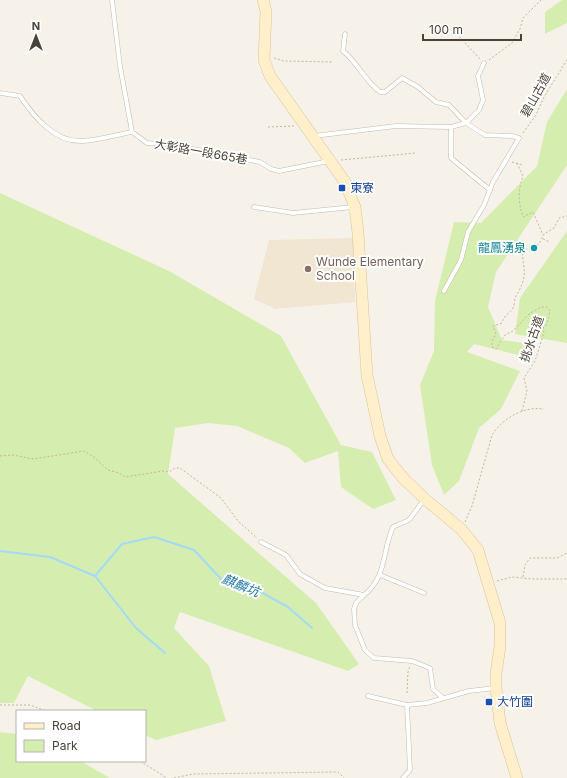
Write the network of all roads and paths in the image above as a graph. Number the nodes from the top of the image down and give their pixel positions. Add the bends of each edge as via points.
1 (112, 0) edge
2 (263, 0) edge
3 (541, 0) edge
4 (454, 31) dead end
5 (345, 34) dead end
6 (264, 57) junction
7 (567, 60) edge
8 (333, 62) dead end
9 (484, 63) junction
10 (0, 93) edge
11 (466, 123) junction
12 (268, 126) dead end
13 (306, 126) junction
14 (451, 127) junction
15 (132, 132) junction
16 (314, 136) junction
17 (519, 138) junction
18 (416, 153) dead end
19 (506, 160) junction
20 (331, 161) junction
21 (517, 163) junction
22 (523, 165) dead end
23 (490, 190) junction
24 (254, 207) dead end
25 (355, 207) junction
26 (567, 216) edge
27 (544, 235) junction
28 (542, 238) junction
29 (550, 242) dead end
30 (444, 291) dead end
31 (544, 408) dead end
32 (522, 411) junction
33 (0, 456) edge
34 (425, 499) junction
35 (461, 529) junction
36 (262, 542) joint
37 (567, 553) edge
38 (380, 575) junction
39 (523, 578) junction
40 (567, 580) edge
41 (489, 583) junction
42 (424, 593) dead end
43 (364, 595) junction
44 (412, 661) junction
45 (496, 688) junction
46 (407, 693) dead end
47 (368, 696) dead end
48 (443, 698) junction
49 (0, 705) edge
50 (407, 705) junction
51 (43, 710) edge
52 (142, 762) edge
53 (167, 778) edge
54 (174, 778) edge
55 (344, 778) edge
56 (403, 778) edge
57 (517, 778) edge

1 - 15 lane
2 - 6 main road via 266,11
3 - 9 path via 523,18 512,43
4 - 9 path
5 - 11 lane via 343,51 380,92 385,92 402,78 436,102 449,105
6 - 8 path via 284,61
6 - 13 main road via 270,76
7 - 17 path, 碧山古道 via 536,115
9 - 11 lane via 478,76 483,100 479,110
10 - 15 lane via 20,96 38,122 65,138 82,141
11 - 14 lane
11 - 17 lane via 485,135
12 - 13 path
13 - 16 main road
14 - 16 lane via 396,126
14 - 23 lane via 451,158
15 - 20 lane, 大彰路一段665巷 via 147,143 172,145 260,162 279,171
16 - 20 main road
17 - 19 lane
18 - 20 path
19 - 21 path
19 - 23 lane
20 - 25 main road via 345,182
21 - 22 path
21 - 27 path via 523,176 519,190 519,205 523,217 533,212
23 - 30 lane via 468,232 461,260
24 - 25 lane via 293,213
25 - 34 main road via 367,375 380,436 388,459 395,469
26 - 27 path, 挑水古道 via 559,218 554,228
27 - 28 path, 挑水古道
28 - 29 path
28 - 32 path, 挑水古道 via 539,244 522,251 524,279 515,297 514,308 504,317 502,323 493,326 496,334 492,347 496,349 505,335 513,331 529,314 541,307 547,307 550,311 535,361 524,378 527,391
31 - 32 path
32 - 35 path via 498,426 492,435 472,506
33 - 36 path via 13,455 33,459 84,451 108,470 125,476 170,472 180,468 221,498 238,521
34 - 35 main road
34 - 38 lane via 409,520 393,527 388,537
35 - 41 main road via 478,550
36 - 43 lane via 286,555 300,574 325,588
37 - 39 path via 557,558 530,558 524,565
38 - 42 lane
38 - 43 lane via 373,588
39 - 40 path
39 - 41 path via 512,577
41 - 45 main road via 500,623
43 - 44 lane via 354,608 355,624 365,650 374,658
44 - 46 path via 408,672
44 - 48 lane via 430,668 433,689
45 - 48 lane via 468,691
45 - 57 main road via 500,723
47 - 50 lane
48 - 50 lane
49 - 51 path via 30,705
50 - 56 lane via 410,770
52 - 53 path
54 - 55 path via 193,774 338,772

